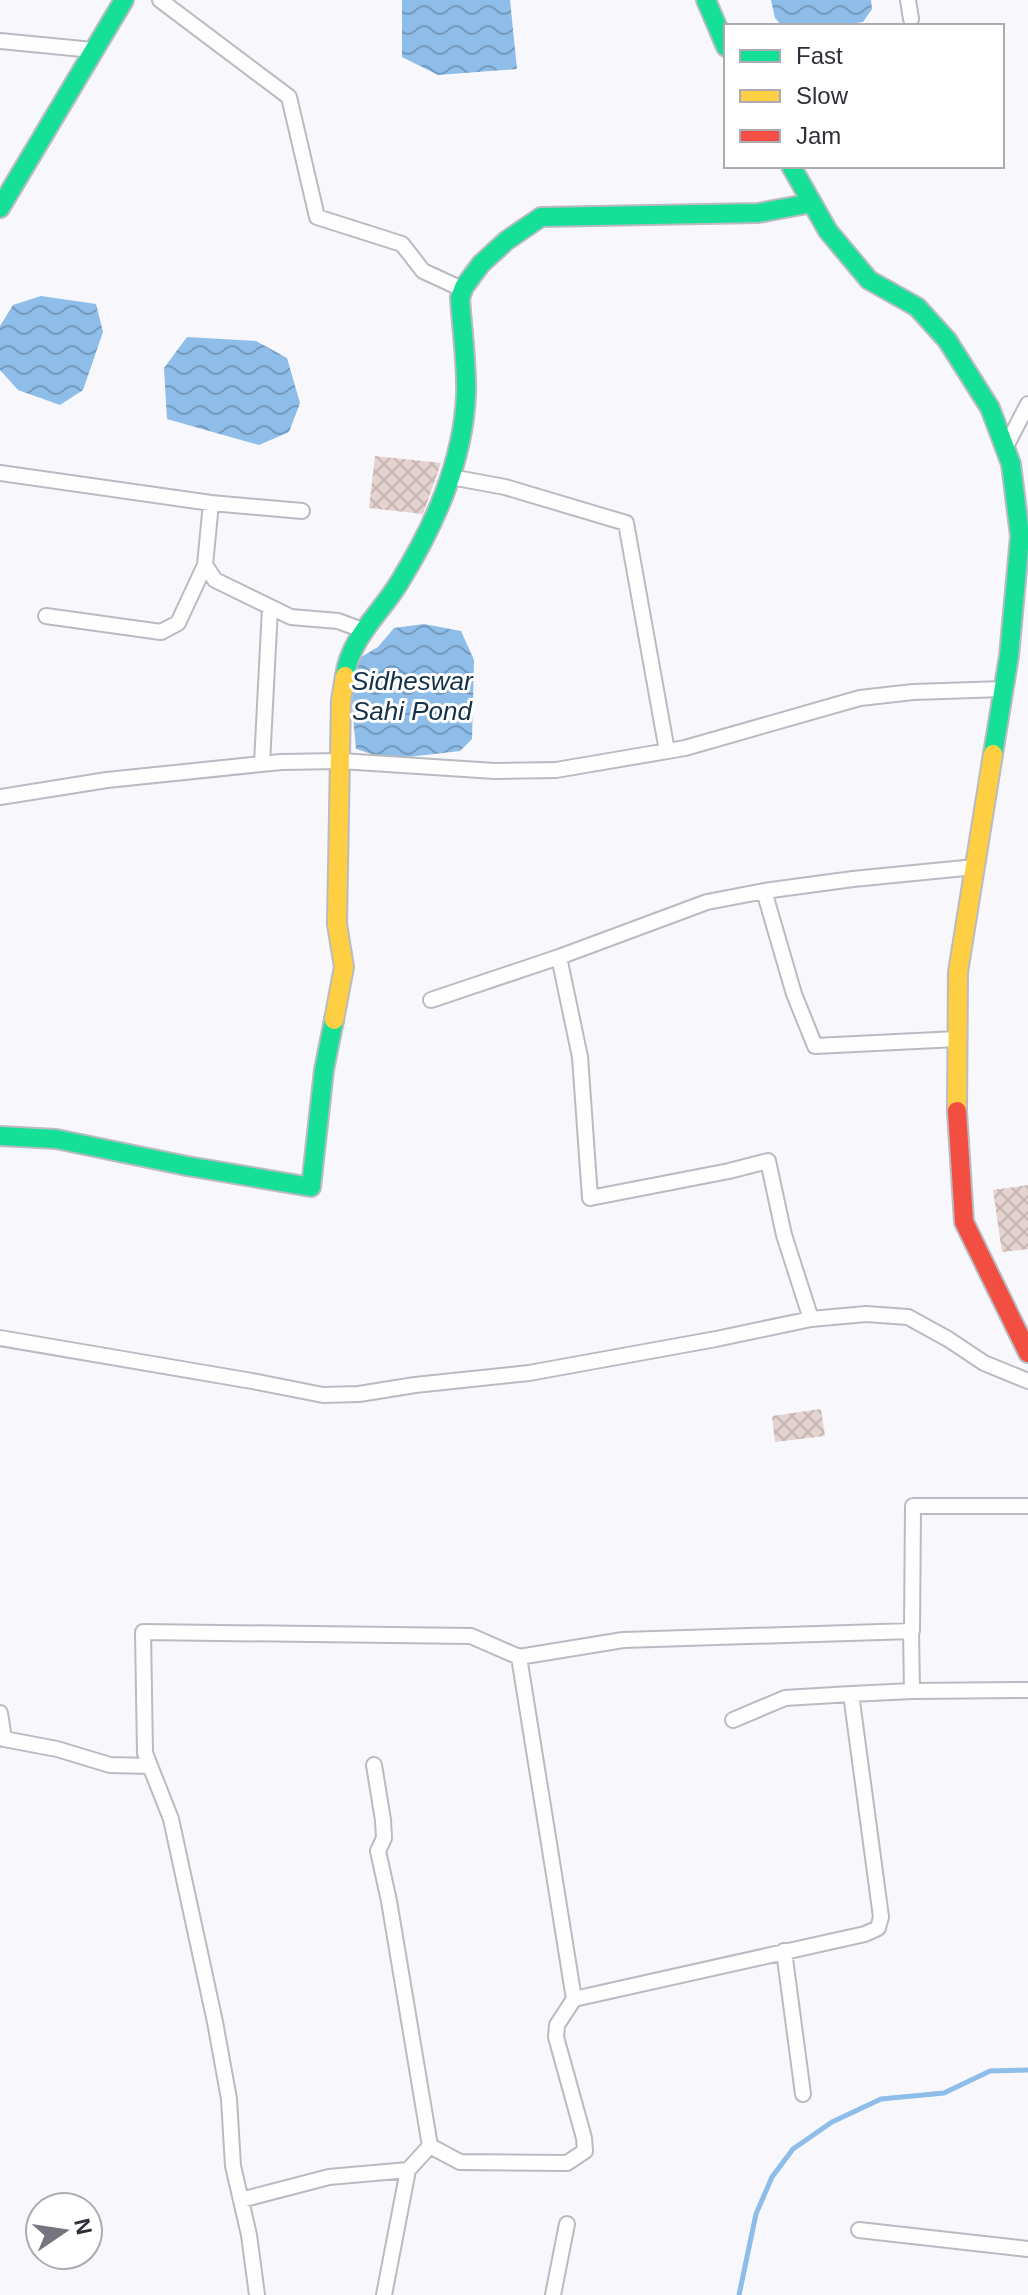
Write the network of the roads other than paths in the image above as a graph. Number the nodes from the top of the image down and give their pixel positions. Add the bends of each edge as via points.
1 (124, 0) edge
2 (160, 0) edge
3 (706, 0) edge
4 (908, 0) edge
5 (911, 19) dead end
6 (0, 41) edge
7 (724, 42) edge
8 (93, 50) junction
9 (792, 168) edge
10 (812, 203) junction
11 (0, 208) edge
12 (462, 289) junction
13 (1028, 404) edge
14 (1005, 448) junction
15 (0, 473) edge
16 (451, 477) junction
17 (211, 503) junction
18 (302, 511) dead end
19 (1023, 561) edge
20 (205, 565) junction
21 (270, 608) junction
22 (46, 616) dead end
23 (365, 631) junction
24 (1003, 689) junction
25 (667, 751) junction
26 (341, 761) junction
27 (262, 763) junction
28 (0, 797) edge
29 (975, 867) junction
30 (764, 891) junction
31 (559, 957) junction
32 (431, 1000) dead end
33 (957, 1039) junction
34 (0, 1136) edge
35 (811, 1319) junction
36 (0, 1338) edge
37 (1028, 1353) edge
38 (1028, 1381) edge
39 (1028, 1506) edge
40 (911, 1631) junction
41 (519, 1657) junction
42 (1028, 1690) edge
43 (912, 1691) junction
44 (851, 1694) junction
45 (0, 1713) edge
46 (733, 1720) dead end
47 (2, 1739) edge
48 (374, 1765) dead end
49 (150, 1766) junction
50 (784, 1951) junction
51 (574, 1999) junction
52 (803, 2094) dead end
53 (430, 2146) junction
54 (408, 2170) junction
55 (241, 2200) junction
56 (567, 2224) dead end
57 (859, 2230) dead end
58 (1028, 2249) edge
59 (257, 2295) edge
60 (384, 2295) edge
61 (553, 2295) edge

1 - 8 street
2 - 12 street via 289,97 317,217 402,244 423,271
3 - 7 street
4 - 5 street
6 - 8 street
8 - 11 street
9 - 10 street
10 - 12 street via 758,213 541,217 471,273
10 - 14 street via 869,280 917,307 947,340 990,408
12 - 16 street via 466,395
13 - 14 street
14 - 19 street
15 - 17 street
16 - 23 street via 437,515
16 - 25 street via 505,487 626,523
17 - 18 street
17 - 20 street
19 - 24 street
20 - 21 street via 215,580
20 - 22 street via 178,623 161,632
21 - 23 street
21 - 27 street
23 - 26 street via 346,666
24 - 25 street via 860,698
24 - 29 street
25 - 26 street via 556,770
26 - 27 street
26 - 34 street via 337,924 344,967 324,1070 311,1187 148,1159 73,1140
27 - 28 street
29 - 30 street
29 - 33 street via 958,972
30 - 31 street via 707,902
30 - 33 street via 815,1046
31 - 32 street
31 - 35 street via 580,1057 590,1198 768,1161
33 - 37 street via 964,1222
35 - 36 street via 529,1373 335,1395
35 - 38 street via 908,1317 984,1363
39 - 40 street via 913,1506
40 - 41 street via 623,1640
40 - 43 street
41 - 49 street via 471,1636 143,1632 145,1753
41 - 51 street
42 - 43 street
43 - 44 street
44 - 46 street via 785,1698
44 - 50 street via 881,1917 878,1928 865,1934
45 - 47 street
47 - 49 street via 110,1765
48 - 53 street via 384,1838 378,1851
49 - 55 street via 171,1819 215,2022
50 - 51 street
50 - 52 street
51 - 53 street via 557,2025 556,2037 585,2151 567,2163 460,2162
53 - 54 street
54 - 55 street via 329,2177
54 - 60 street
55 - 59 street
56 - 61 street
57 - 58 street

